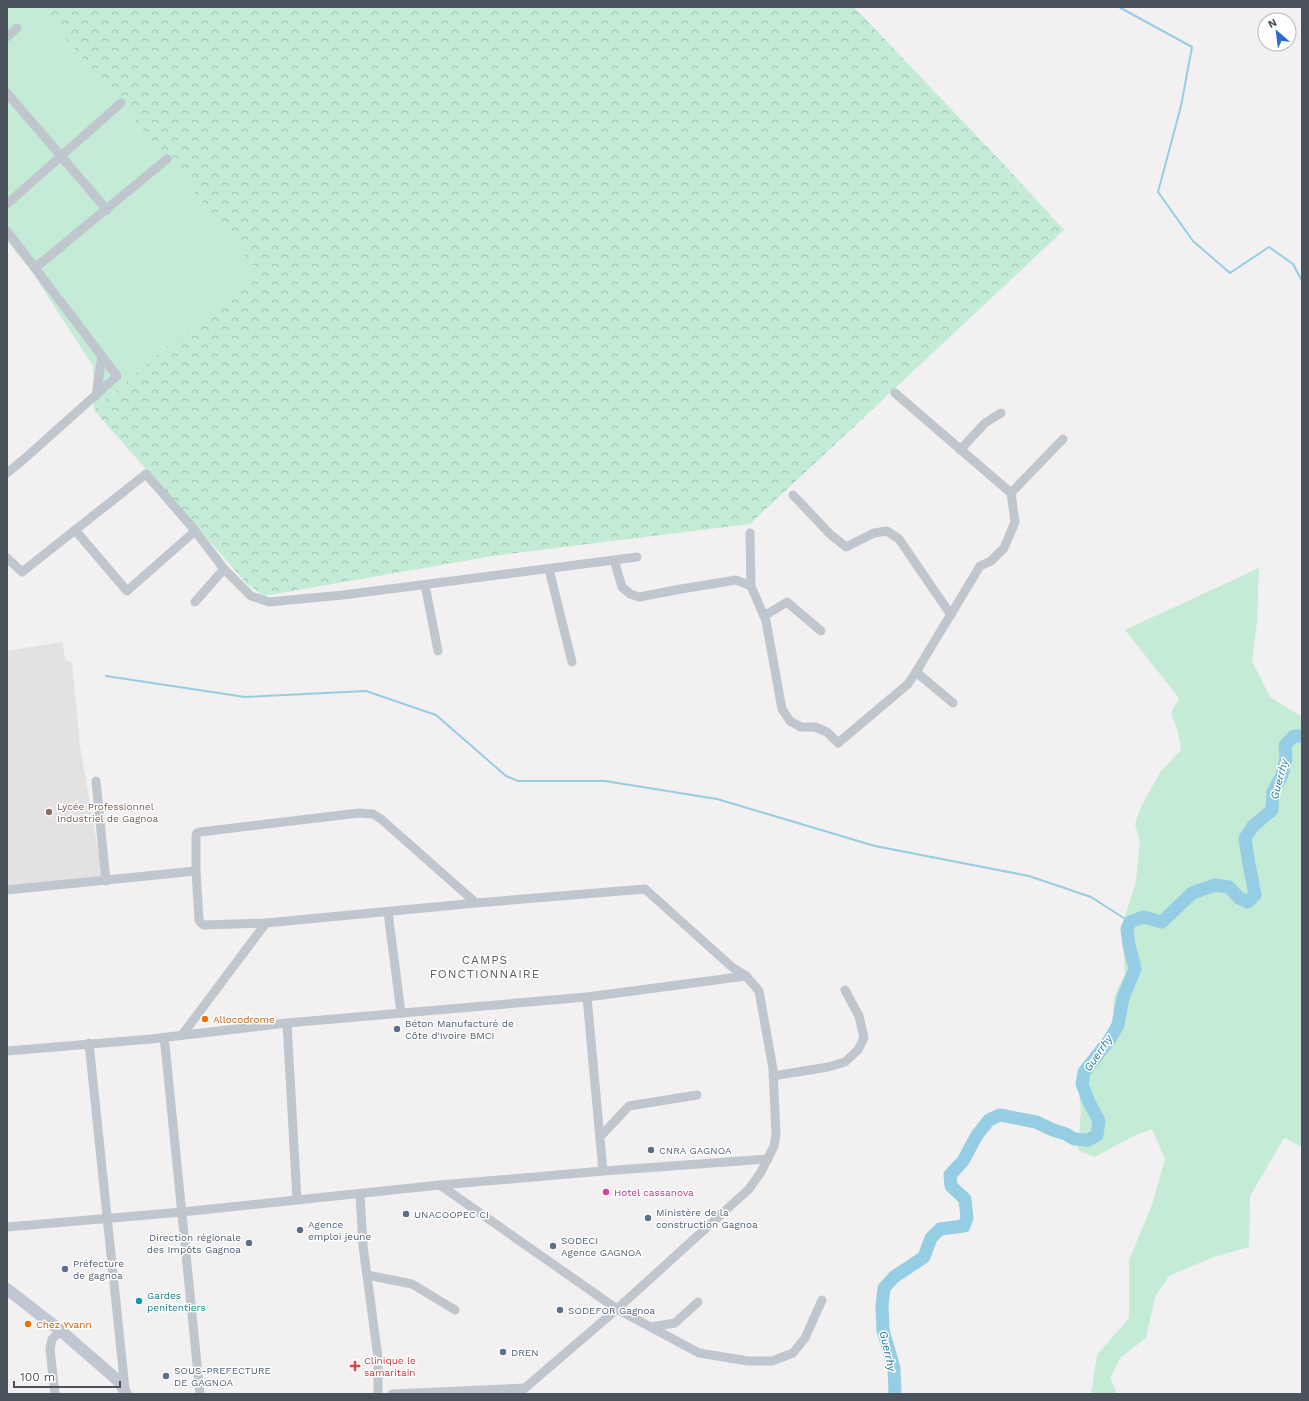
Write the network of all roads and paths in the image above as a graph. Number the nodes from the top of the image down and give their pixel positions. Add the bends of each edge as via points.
1 (17, 28) dead end
2 (7, 37) edge
3 (7, 93) edge
4 (121, 103) dead end
5 (61, 156) junction
6 (167, 159) dead end
7 (7, 204) edge
8 (107, 210) junction
9 (7, 231) edge
10 (35, 268) junction
11 (102, 356) junction
12 (895, 394) dead end
13 (96, 396) junction
14 (1001, 413) dead end
15 (1063, 439) dead end
16 (960, 450) junction
17 (7, 473) edge
18 (1011, 493) junction
19 (793, 495) dead end
20 (75, 530) junction
21 (195, 531) junction
22 (750, 533) dead end
23 (637, 557) dead end
24 (7, 558) edge
25 (614, 560) junction
26 (224, 569) junction
27 (549, 569) junction
28 (425, 585) junction
29 (751, 586) junction
30 (195, 602) dead end
31 (951, 615) junction
32 (764, 616) junction
33 (821, 631) dead end
34 (438, 651) dead end
35 (572, 662) dead end
36 (916, 672) junction
37 (953, 703) dead end
38 (96, 781) dead end
39 (196, 871) junction
40 (106, 881) junction
41 (7, 890) edge
42 (476, 903) junction
43 (388, 912) junction
44 (266, 924) junction
45 (746, 976) junction
46 (845, 990) dead end
47 (587, 997) junction
48 (401, 1013) junction
49 (287, 1023) junction
50 (182, 1035) junction
51 (163, 1037) junction
52 (89, 1044) junction
53 (7, 1051) edge
54 (773, 1076) junction
55 (697, 1095) dead end
56 (600, 1137) junction
57 (768, 1159) junction
58 (603, 1171) junction
59 (440, 1185) junction
60 (360, 1194) junction
61 (297, 1200) junction
62 (182, 1212) junction
63 (108, 1218) junction
64 (7, 1227) edge
65 (367, 1275) junction
66 (7, 1289) edge
67 (822, 1300) dead end
68 (698, 1302) dead end
69 (617, 1309) junction
70 (455, 1310) dead end
71 (651, 1327) junction
72 (61, 1331) junction
73 (521, 1391) edge
74 (126, 1392) edge
75 (55, 1394) edge
76 (200, 1394) edge
77 (378, 1394) edge
78 (392, 1394) edge

1 - 2 street
3 - 5 street
4 - 5 street
5 - 7 street
5 - 8 street
6 - 8 street
8 - 10 street
9 - 10 street
10 - 11 street
11 - 13 street
11 - 13 street via 117,376
12 - 16 street
13 - 17 street
14 - 16 street via 985,424
15 - 18 street
16 - 18 street
18 - 31 street via 1015,522 1004,548 991,561 980,566
19 - 31 street via 846,547 874,532 887,531 899,539
20 - 21 street via 146,474
20 - 21 street via 127,591
20 - 24 street via 22,572
21 - 26 street
22 - 29 street
23 - 25 street
25 - 27 street
25 - 29 street via 622,587 639,597 736,580
26 - 28 street via 251,596 269,602 344,596
26 - 30 street
27 - 28 street
27 - 35 street
28 - 34 street
29 - 32 street
31 - 36 street
32 - 33 street via 787,602
32 - 36 street via 782,709 790,721 801,727 815,727 827,732 838,743 908,684
36 - 37 street
38 - 40 street
39 - 40 street
39 - 42 street via 196,836 200,832 359,813 373,814
39 - 44 street via 201,923
40 - 41 street
42 - 43 street
42 - 45 street via 645,889 732,967
43 - 44 street
43 - 48 street
44 - 50 street
45 - 47 street
45 - 54 street via 759,990
46 - 54 street via 859,1016 864,1038 858,1050 840,1064
47 - 48 street
47 - 56 street
48 - 49 street
49 - 50 street
49 - 61 street
50 - 51 street
51 - 52 street
51 - 62 street
52 - 53 street
52 - 63 street
54 - 57 street via 776,1134
55 - 56 street via 629,1106
56 - 58 street
57 - 58 street
57 - 69 street via 749,1189
58 - 59 street
59 - 60 street
59 - 69 street
60 - 61 street
60 - 65 street
61 - 62 street
62 - 63 street
62 - 76 street
63 - 64 street
63 - 74 street
65 - 70 street via 412,1284
65 - 77 street via 378,1357
66 - 72 main road
67 - 71 street via 805,1338 793,1353 772,1361 699,1353
68 - 71 street via 675,1323
69 - 71 street
69 - 73 street
72 - 74 main road via 114,1377
72 - 75 street via 52,1339 50,1349
73 - 78 street

